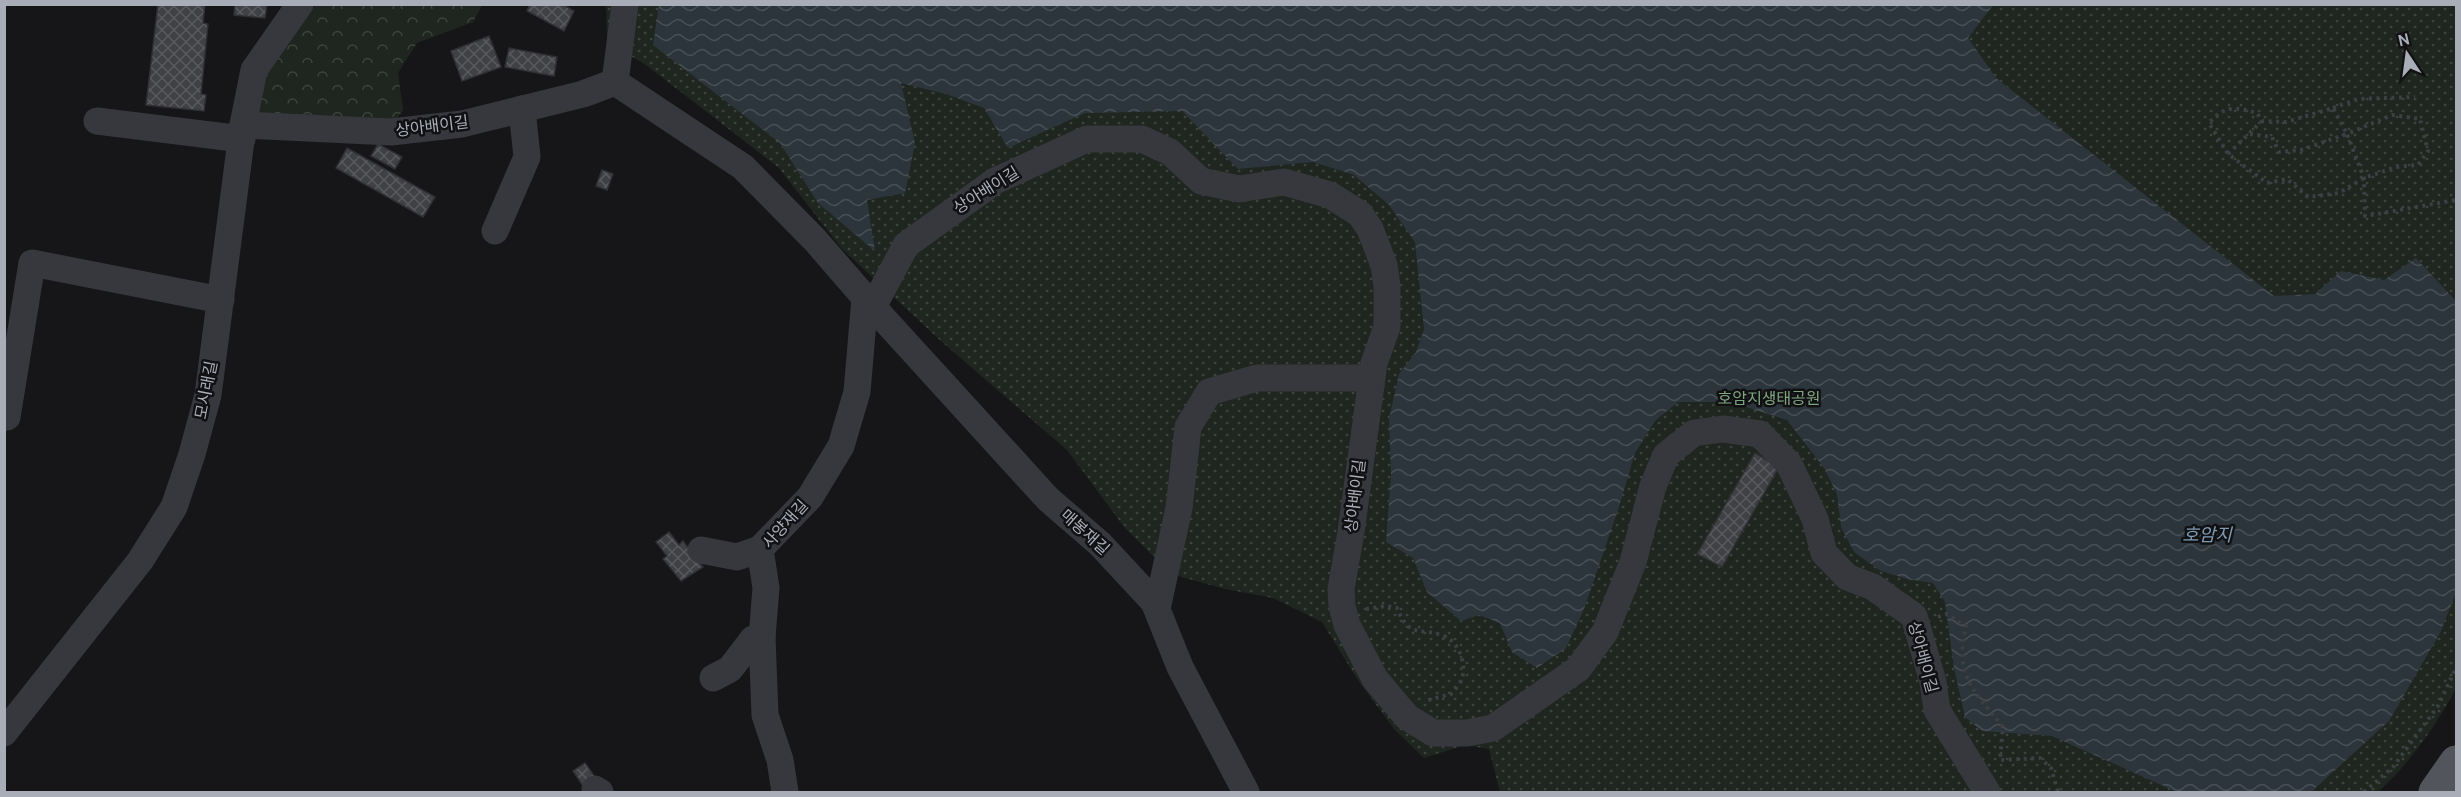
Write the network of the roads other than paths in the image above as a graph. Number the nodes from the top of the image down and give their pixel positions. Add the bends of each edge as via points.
1 (300, 4) edge
2 (625, 4) edge
3 (615, 82) junction
4 (522, 109) junction
5 (97, 121) dead end
6 (243, 132) junction
7 (495, 231) dead end
8 (221, 300) junction
9 (869, 303) junction
10 (1372, 378) junction
11 (7, 417) dead end
12 (760, 549) junction
13 (700, 550) dead end
14 (1157, 609) junction
15 (762, 637) junction
16 (713, 678) dead end
17 (4, 733) edge
18 (2457, 762) edge
19 (785, 792) edge
20 (1246, 792) edge
21 (1987, 792) edge
22 (2435, 792) edge

1 - 6 street, 모시래길 via 254,70
2 - 3 street
3 - 4 street, 상아배이길
3 - 9 street via 743,167 815,240
4 - 6 street, 상아배이길 via 462,124 391,132
4 - 7 street via 527,157
5 - 6 street, 상아배이길
6 - 8 street, 모시래길
8 - 11 street via 32,263
8 - 17 street, 모시래길 via 208,395 174,507 140,561
9 - 10 street, 상아배이길 via 906,245 994,181 1087,139 1142,139 1170,152 1201,181 1239,189 1284,182 1330,195 1360,214 1378,248 1387,286 1387,327
9 - 12 street, 사양재길 via 857,393 841,446 810,497
9 - 14 street, 매봉재길 via 1048,499 1100,544
10 - 14 street via 1257,378 1209,392 1188,427 1179,508
10 - 21 street, 상아배이길 via 1341,590 1342,606 1347,625 1376,679 1407,717 1433,733 1467,734 1492,728 1578,669 1605,632 1634,562 1653,486 1666,455 1694,433 1741,431 1760,434 1789,464 1815,519 1824,553 1847,577 1873,587 1914,616 1937,710
12 - 13 street via 737,557
12 - 15 street, 사양재길 via 766,588
14 - 20 street, 매봉재길 via 1180,667
15 - 16 street via 753,639 730,669
15 - 19 street, 사양재길 via 765,715 780,760
18 - 22 main road

